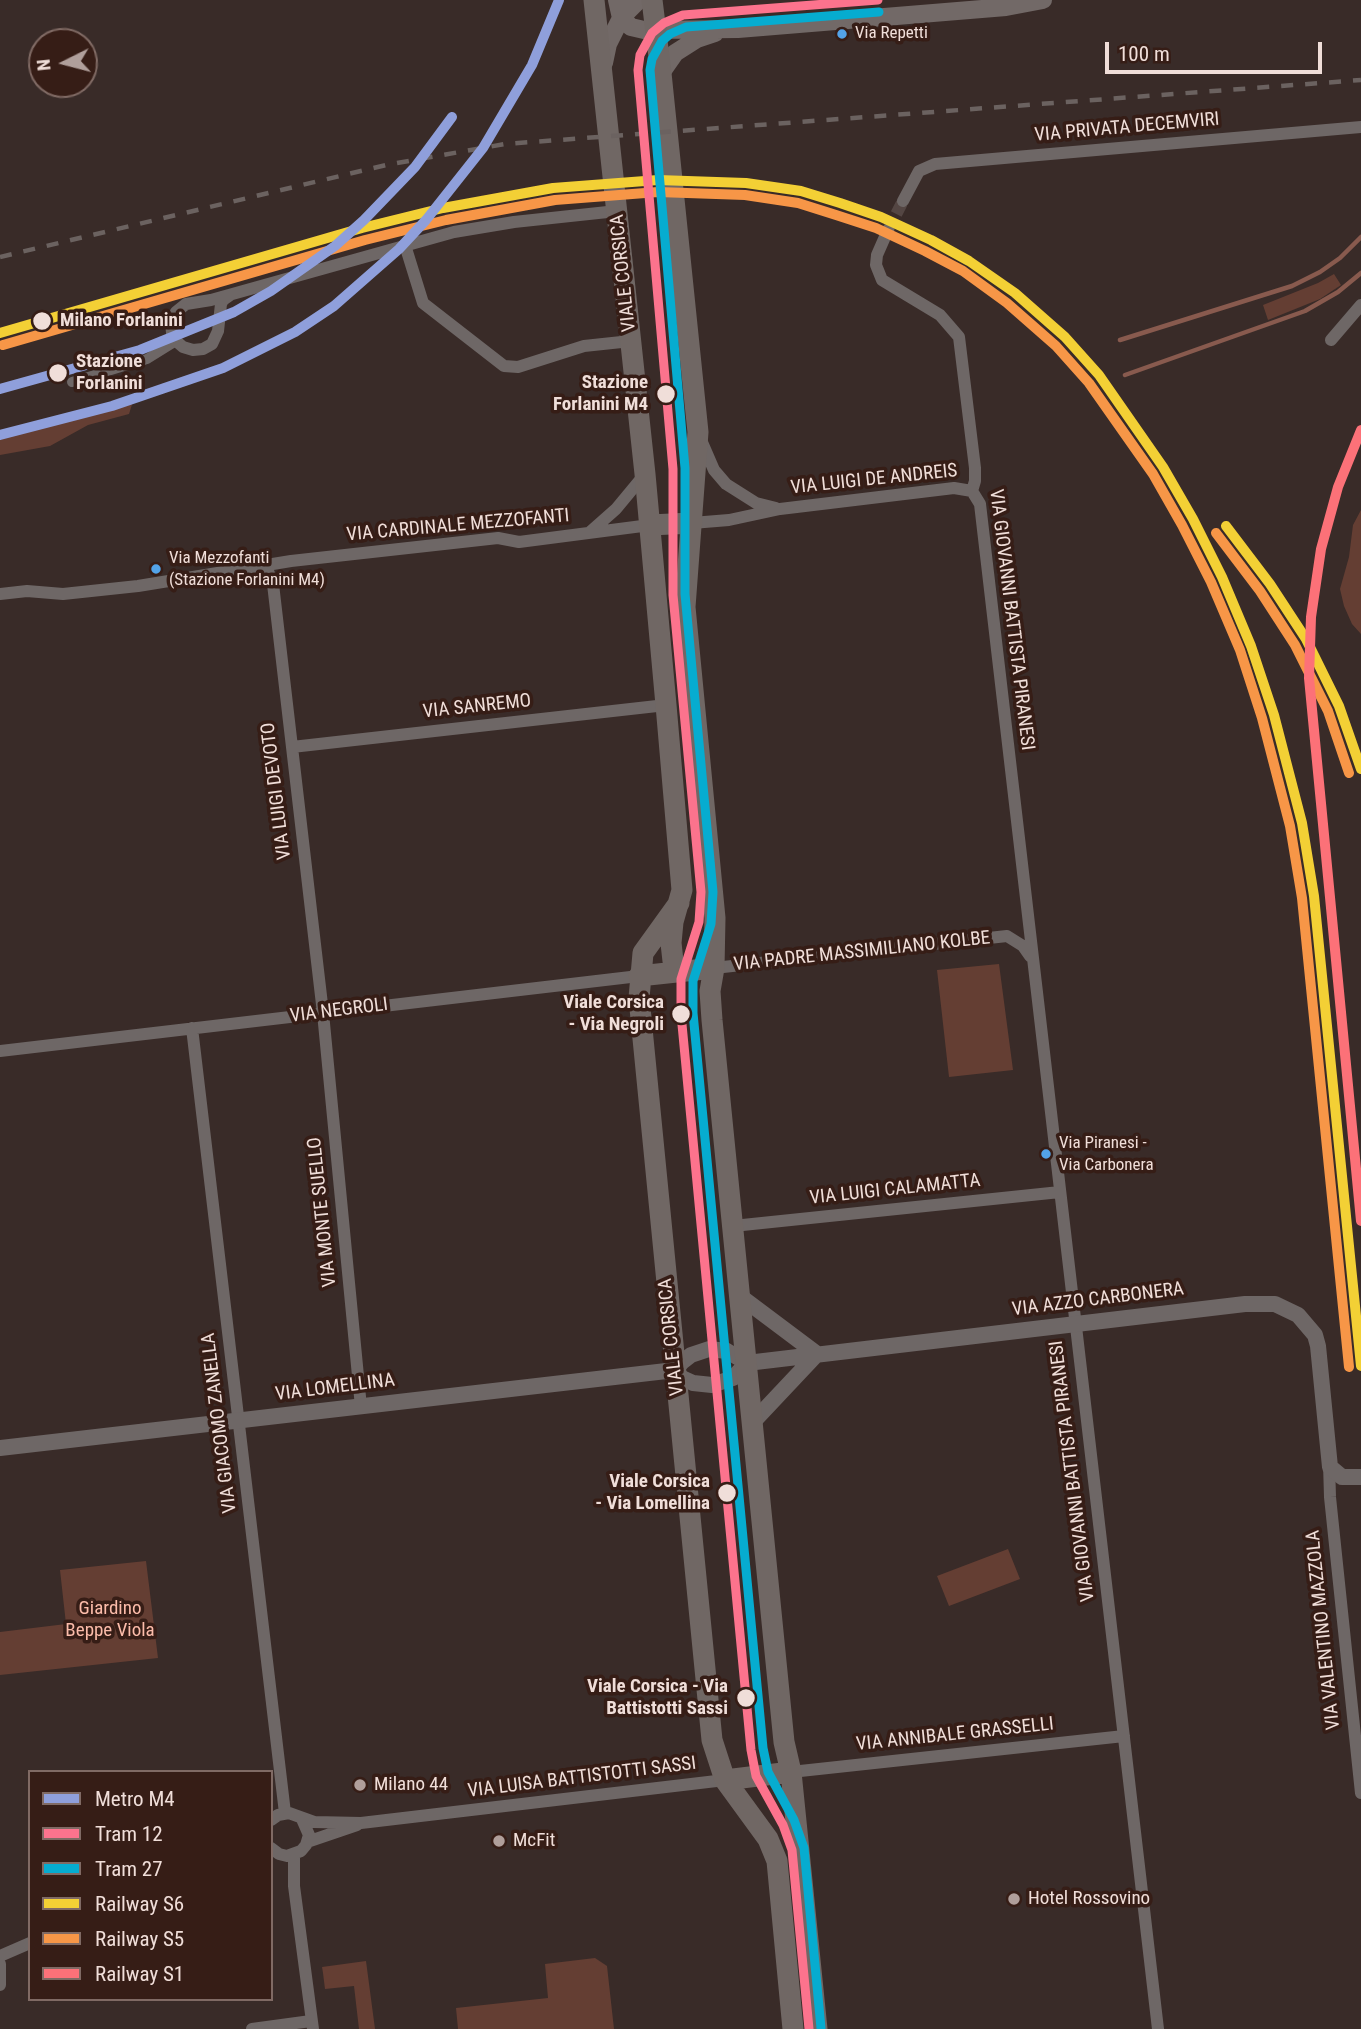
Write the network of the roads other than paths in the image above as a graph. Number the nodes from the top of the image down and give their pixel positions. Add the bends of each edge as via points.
1 (594, 0) edge
2 (617, 0) edge
3 (639, 0) edge
4 (652, 0) edge
5 (1043, 0) edge
6 (621, 18) junction
7 (738, 29) junction
8 (655, 30) junction
9 (662, 73) junction
10 (603, 74) junction
11 (1361, 127) edge
12 (902, 201) tunnel mouth
13 (617, 211) junction
14 (888, 230) tunnel mouth
15 (405, 245) junction
16 (230, 295) junction
17 (1361, 305) edge
18 (1331, 340) dead end
19 (176, 341) junction
20 (631, 341) junction
21 (72, 382) dead end
22 (698, 432) junction
23 (645, 474) junction
24 (972, 491) junction
25 (780, 509) junction
26 (692, 523) junction
27 (650, 525) junction
28 (587, 534) junction
29 (266, 566) junction
30 (0, 594) edge
31 (666, 705) junction
32 (292, 747) junction
33 (679, 904) junction
34 (1026, 908) junction
35 (1007, 936) junction
36 (1033, 963) junction
37 (714, 968) junction
38 (679, 972) junction
39 (639, 976) junction
40 (323, 1013) junction
41 (192, 1028) junction
42 (0, 1051) edge
43 (1060, 1192) junction
44 (733, 1226) junction
45 (741, 1297) junction
46 (1075, 1324) junction
47 (817, 1354) junction
48 (747, 1363) junction
49 (675, 1370) junction
50 (361, 1406) junction
51 (240, 1420) junction
52 (752, 1422) junction
53 (1328, 1432) junction
54 (0, 1448) edge
55 (1329, 1463) junction
56 (1361, 1476) edge
57 (1124, 1736) junction
58 (791, 1772) junction
59 (724, 1780) junction
60 (1361, 1793) edge
61 (285, 1813) junction
62 (273, 1819) edge
63 (302, 1819) junction
64 (361, 1823) junction
65 (307, 1842) junction
66 (273, 1850) edge
67 (294, 1855) junction
68 (28, 1944) edge
69 (0, 1956) edge
70 (0, 1964) edge
71 (0, 1985) edge
72 (312, 2025) edge
73 (252, 2029) edge
74 (793, 2029) edge
75 (817, 2029) edge
76 (1158, 2029) edge

1 - 10 main road, VIALE CORSICA
2 - 6 main road
3 - 6 main road
4 - 8 main road
5 - 7 main road
6 - 8 main road via 635,29
6 - 10 main road via 607,44
7 - 8 main road
7 - 9 main road via 687,44 671,56
8 - 9 main road
9 - 22 main road
10 - 13 main road, VIALE CORSICA
11 - 12 street, VIA PRIVATA DECEMVIRI via 935,164 919,172
13 - 15 street via 486,226
13 - 20 main road, VIALE CORSICA
14 - 24 street, VIA GIOVANNI BATTISTA PIRANESI via 877,255 882,280 940,314 959,337 975,468
15 - 16 street
15 - 20 street, VIALE CORSICA via 423,303 504,366 519,367 584,346
16 - 19 street via 181,307 171,322
16 - 19 street via 221,304 212,344 193,350
17 - 18 street
19 - 21 street via 147,359
20 - 23 main road, VIALE CORSICA
22 - 25 street via 714,470 726,484 756,503
22 - 26 main road
23 - 27 main road, VIALE CORSICA
23 - 28 street, VIA CARDINALE MEZZOFANTI
24 - 25 street, VIA LUIGI DE ANDREIS via 954,488
24 - 34 street, VIA GIOVANNI BATTISTA PIRANESI via 980,504
25 - 26 street, VIA LUIGI DE ANDREIS
26 - 27 main road
26 - 37 main road via 686,620 715,918
27 - 28 street, VIA CARDINALE MEZZOFANTI
27 - 31 main road, VIALE CORSICA
28 - 29 street, VIA CARDINALE MEZZOFANTI via 515,542 498,538
29 - 30 street, VIA CARDINALE MEZZOFANTI via 63,594
29 - 32 street, VIA LUIGI DEVOTO via 272,583
31 - 32 street, VIA SANREMO
31 - 33 main road via 681,872
32 - 40 street, VIA LUIGI DEVOTO
33 - 38 main road via 671,943
33 - 39 main road, VIALE CORSICA via 645,947
34 - 35 street via 1021,927
34 - 36 street, VIA GIOVANNI BATTISTA PIRANESI
35 - 36 street, VIA PADRE MASSIMILIANO KOLBE via 1026,949
35 - 37 street, VIA PADRE MASSIMILIANO KOLBE
36 - 43 street, VIA GIOVANNI BATTISTA PIRANESI
37 - 38 main road, VIA PADRE MASSIMILIANO KOLBE
37 - 44 main road via 712,1020
38 - 39 main road, VIA NEGROLI
39 - 40 street, VIA NEGROLI
39 - 49 main road, VIALE CORSICA
40 - 41 street, VIA NEGROLI
40 - 50 street, VIA MONTE SUELLO
41 - 42 street, VIA NEGROLI
41 - 51 street, VIA GIACOMO ZANELLA
43 - 44 street, VIA LUIGI CALAMATTA
43 - 46 street, VIA GIOVANNI BATTISTA PIRANESI
44 - 45 main road
45 - 47 street
45 - 48 main road
46 - 47 street, VIA AZZO CARBONERA
46 - 53 street, VIA AZZO CARBONERA via 1257,1303 1286,1308 1315,1335
46 - 57 street, VIA GIOVANNI BATTISTA PIRANESI
47 - 48 street, VIA AZZO CARBONERA
47 - 52 street
48 - 49 street, VIA LOMELLINA via 727,1351 709,1349 691,1354
48 - 49 street via 733,1378 712,1385 688,1381
48 - 52 main road
49 - 50 street, VIA LOMELLINA
49 - 59 main road, VIALE CORSICA via 712,1740
50 - 51 street, VIA LOMELLINA
51 - 54 street, VIA LOMELLINA
51 - 61 street, VIA GIACOMO ZANELLA
52 - 58 main road via 784,1741
53 - 55 street, VIA AZZO CARBONERA
53 - 56 street via 1340,1464
55 - 56 street via 1342,1477
55 - 60 street, VIA VALENTINO MAZZOLA
57 - 58 street, VIA ANNIBALE GRASSELLI
57 - 76 street, VIA GIOVANNI BATTISTA PIRANESI
58 - 59 main road
58 - 75 main road
59 - 64 street, VIA LUISA BATTISTOTTI SASSI
59 - 74 main road, VIALE CORSICA via 768,1839 777,1861
61 - 62 street
61 - 63 street, VIA LUISA BATTISTOTTI SASSI
63 - 64 street, VIA LUISA BATTISTOTTI SASSI
63 - 65 street via 309,1832
64 - 65 street, VIA LUISA BATTISTOTTI SASSI
65 - 67 street, VIA LUISA BATTISTOTTI SASSI
66 - 67 street
67 - 72 street
68 - 69 street
70 - 71 street
72 - 73 street

